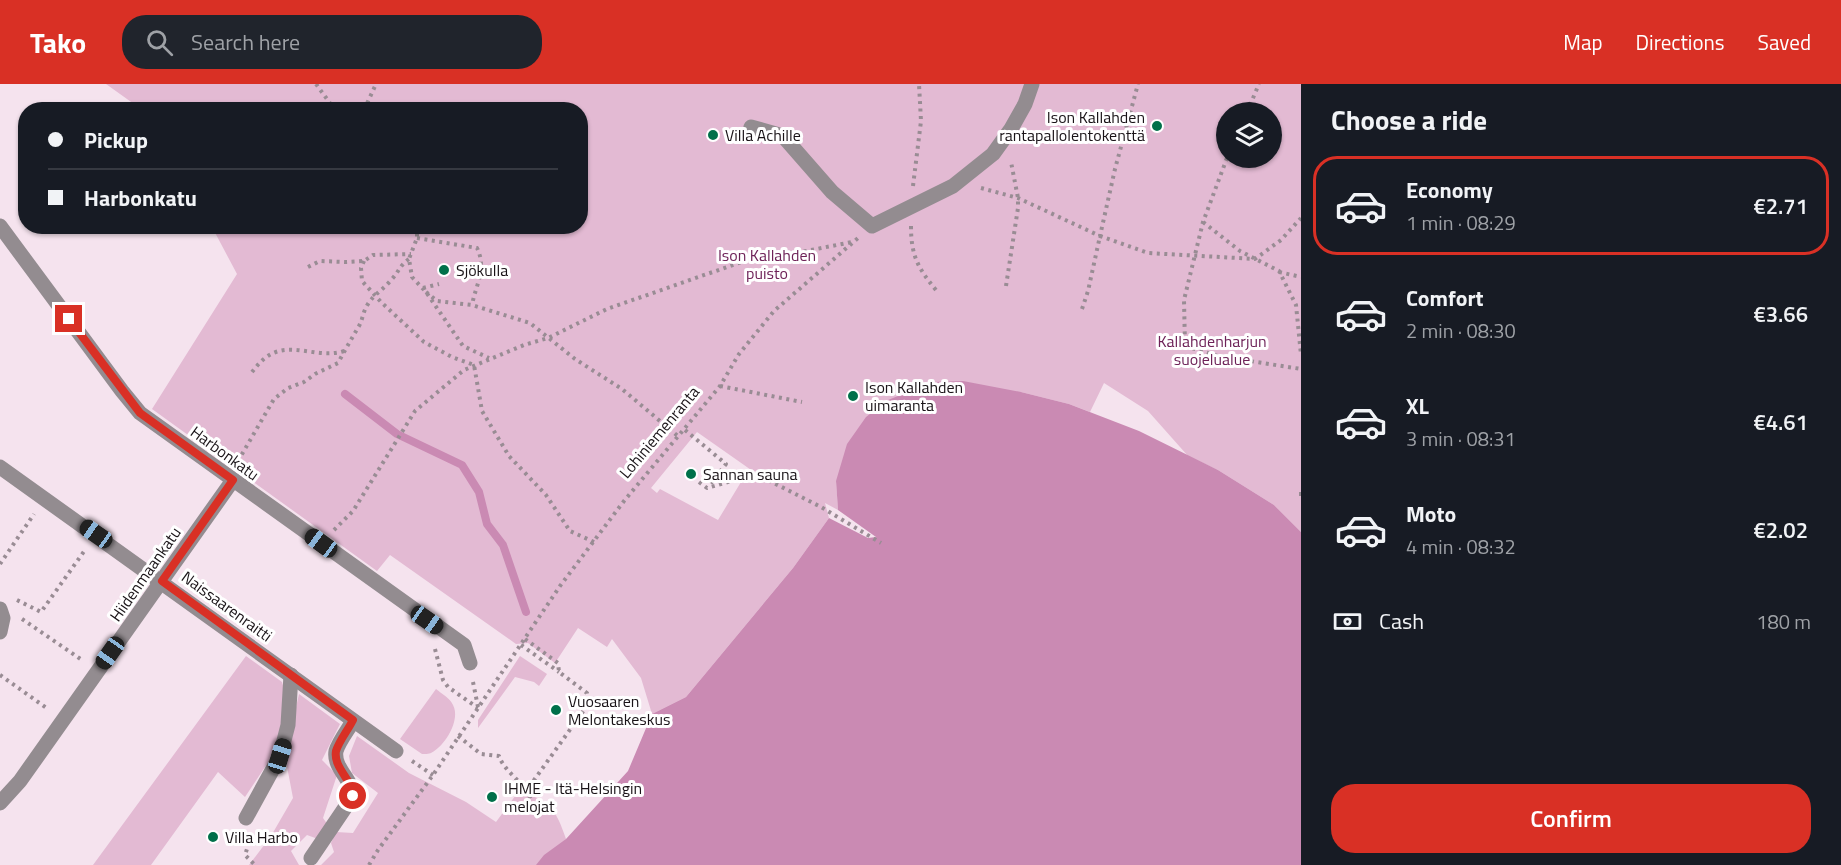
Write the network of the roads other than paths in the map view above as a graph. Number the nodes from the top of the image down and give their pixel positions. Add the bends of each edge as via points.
1 (1032, 84) edge
2 (751, 127) dead end
3 (3, 236) edge
4 (0, 466) edge
5 (233, 480) junction
6 (162, 581) junction
7 (0, 609) edge
8 (0, 632) edge
9 (470, 663) dead end
10 (291, 675) junction
11 (353, 720) junction
12 (396, 751) road end
13 (0, 803) edge
14 (246, 818) road end
15 (310, 858) dead end

1 - 2 street via 1011,129 993,154 953,186 872,226 832,192 783,136
3 - 5 street, Harbonkatu via 140,413
4 - 6 street, Naissaarenraitti
5 - 6 street, Hiidenmaankatu
5 - 9 street, Harbonkatu via 464,645
6 - 10 street, Naissaarenraitti
6 - 13 street, Hiidenmaankatu via 20,781
7 - 8 street
10 - 11 street, Naissaarenraitti
10 - 14 street via 288,725 280,756
11 - 12 street, Naissaarenraitti
11 - 15 street via 336,749 336,760 353,788 353,796

